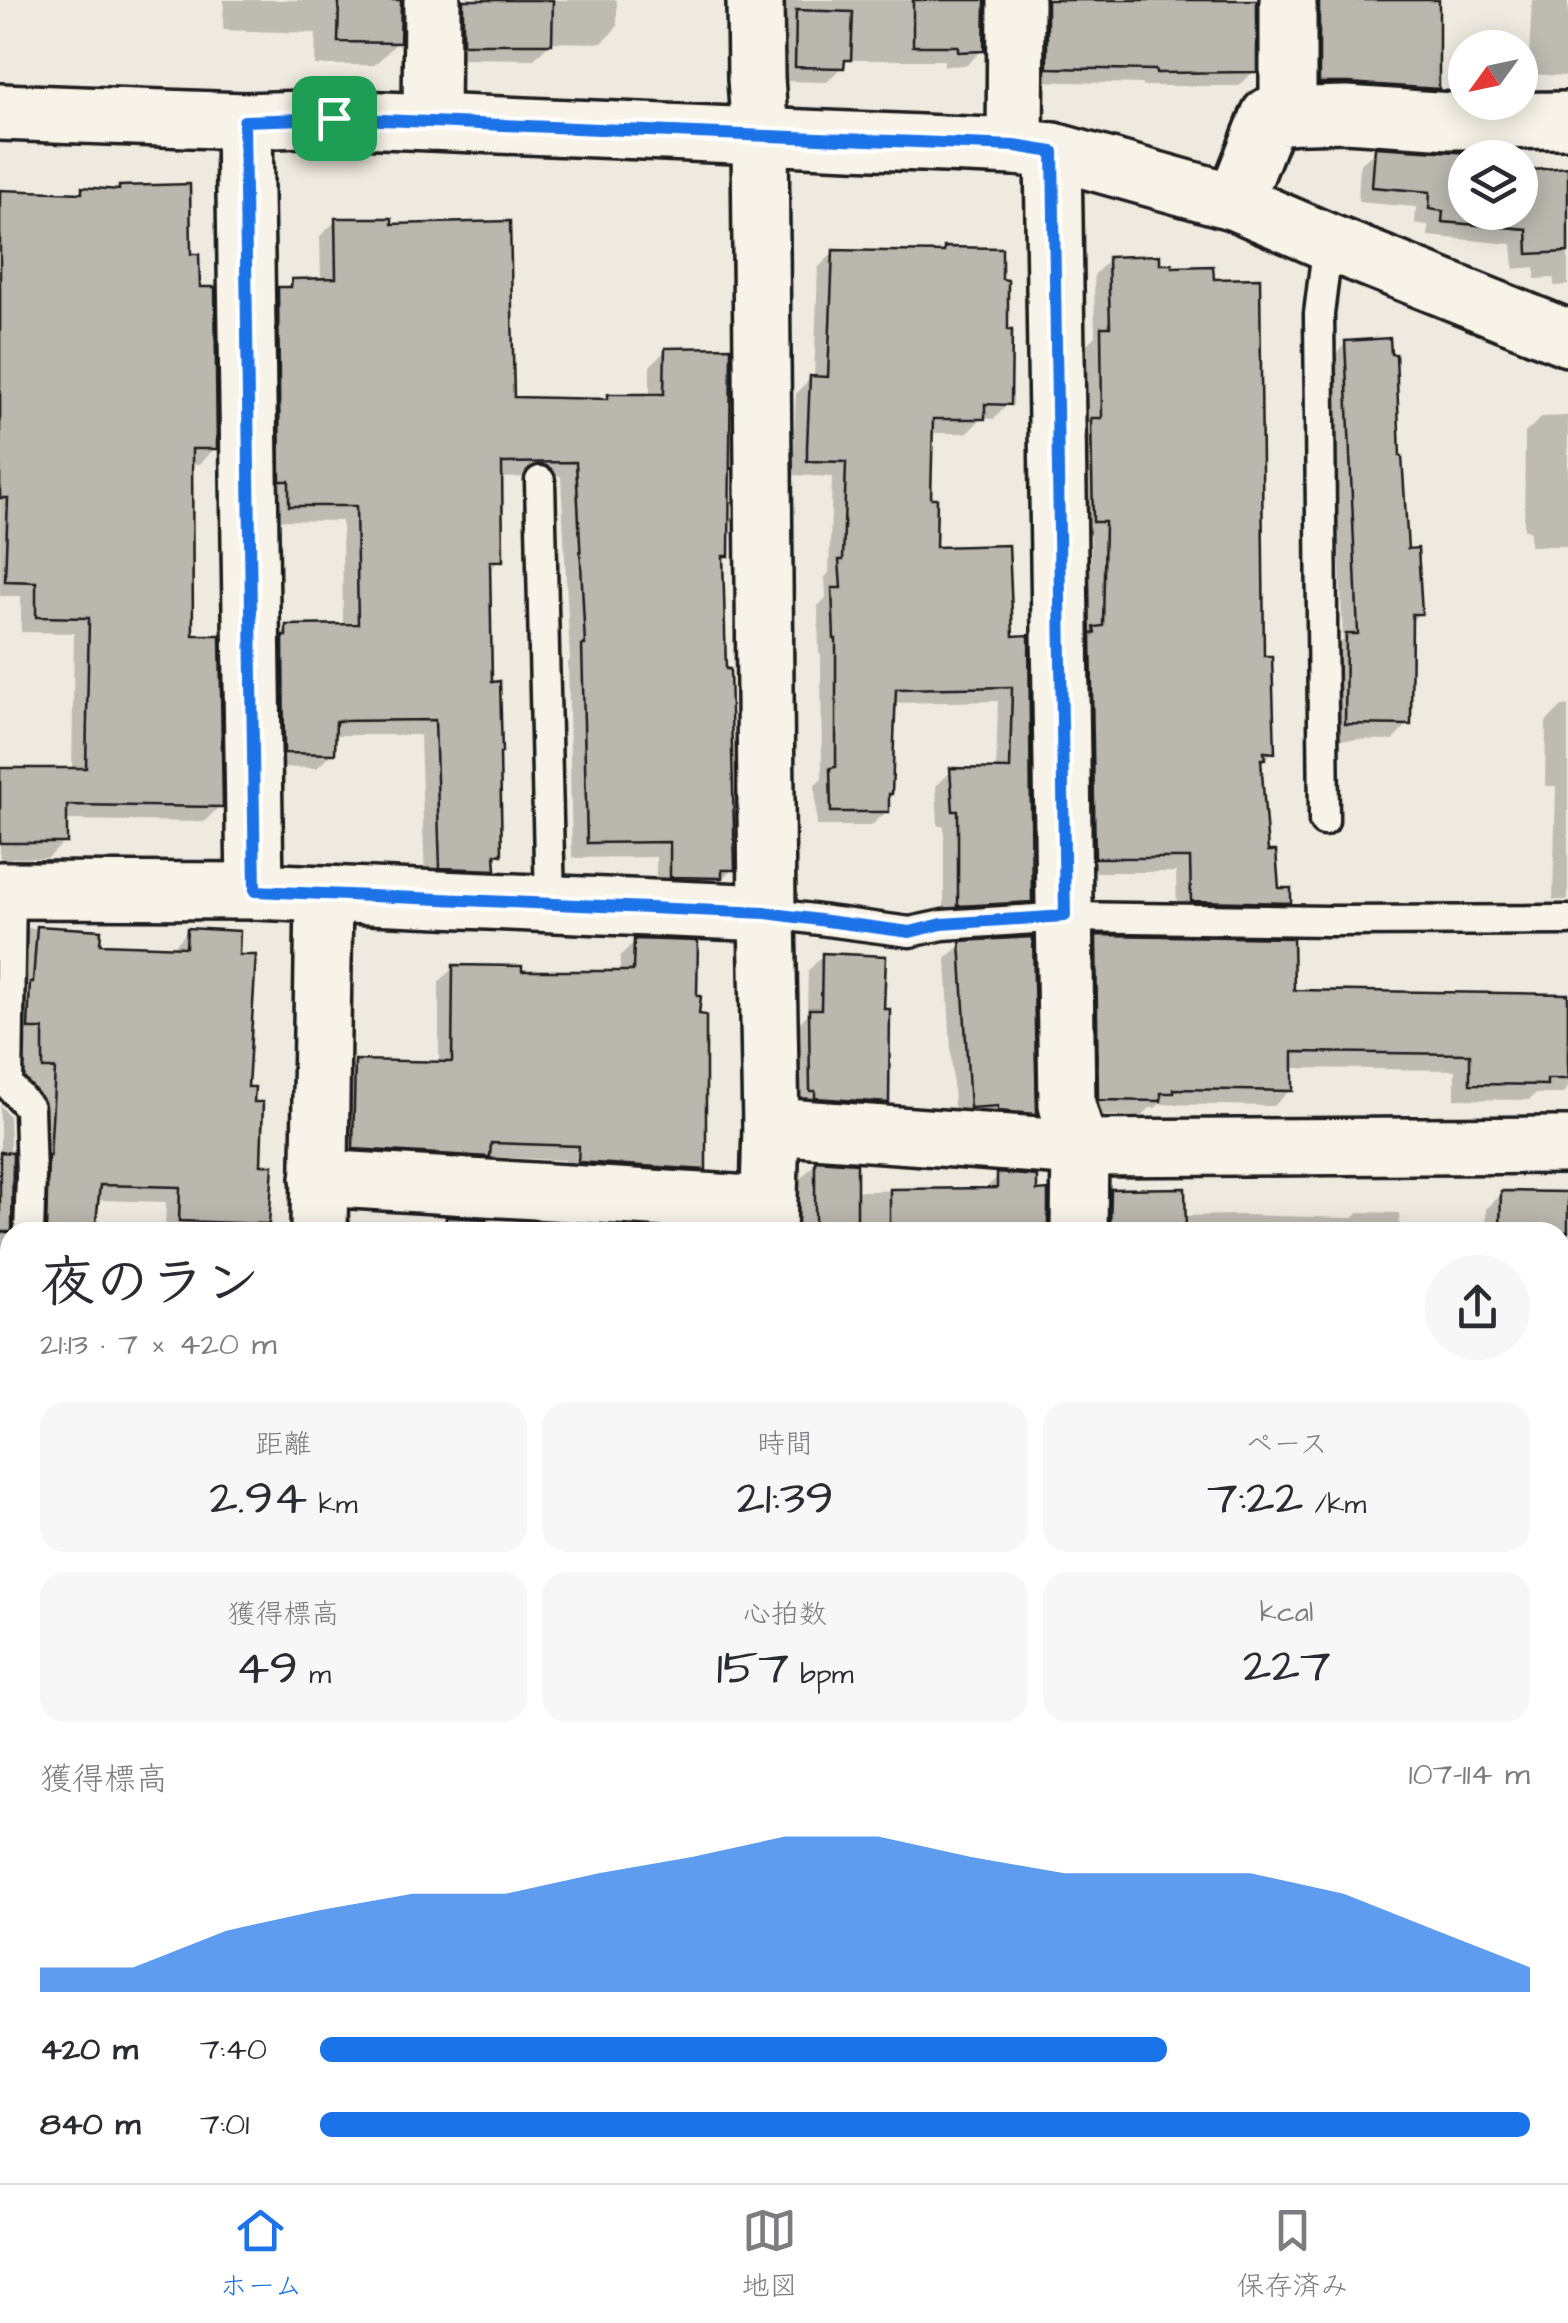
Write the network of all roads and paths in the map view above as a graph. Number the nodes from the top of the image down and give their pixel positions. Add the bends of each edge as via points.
1 (432, 0) edge
2 (755, 0) edge
3 (1016, 0) edge
4 (1288, 0) edge
5 (0, 112) edge
6 (1288, 116) junction
7 (1568, 120) edge
8 (244, 121) junction
9 (431, 122) junction
10 (760, 136) junction
11 (1034, 149) junction
12 (1235, 202) junction
13 (1328, 242) junction
14 (1568, 338) edge
15 (540, 481) dead end
16 (1324, 821) dead end
17 (6, 890) edge
18 (255, 891) junction
19 (324, 895) junction
20 (550, 902) junction
21 (766, 913) junction
22 (1065, 916) junction
23 (1568, 920) edge
24 (771, 1126) junction
25 (1568, 1145) edge
26 (1080, 1148) junction
27 (320, 1178) junction
28 (768, 1218) edge
29 (29, 1222) edge
30 (318, 1222) edge
31 (1080, 1222) edge

1 - 9 street
2 - 10 street
3 - 11 street
4 - 6 street
5 - 8 street
6 - 7 street
6 - 12 street via 1268,116
8 - 9 street
8 - 18 street
9 - 10 street
10 - 11 street
10 - 21 street
11 - 12 street
11 - 22 street
12 - 13 street
13 - 14 street
13 - 16 lane via 1319,314
15 - 20 lane
17 - 18 street
17 - 29 lane via 8,1084 29,1108
18 - 19 street
19 - 20 street
19 - 27 street
20 - 21 street
21 - 22 lane via 910,932
21 - 24 street
22 - 23 lane
22 - 26 street via 1067,1105
24 - 26 street
24 - 28 street
25 - 26 street
26 - 31 street
27 - 28 street
27 - 30 street

